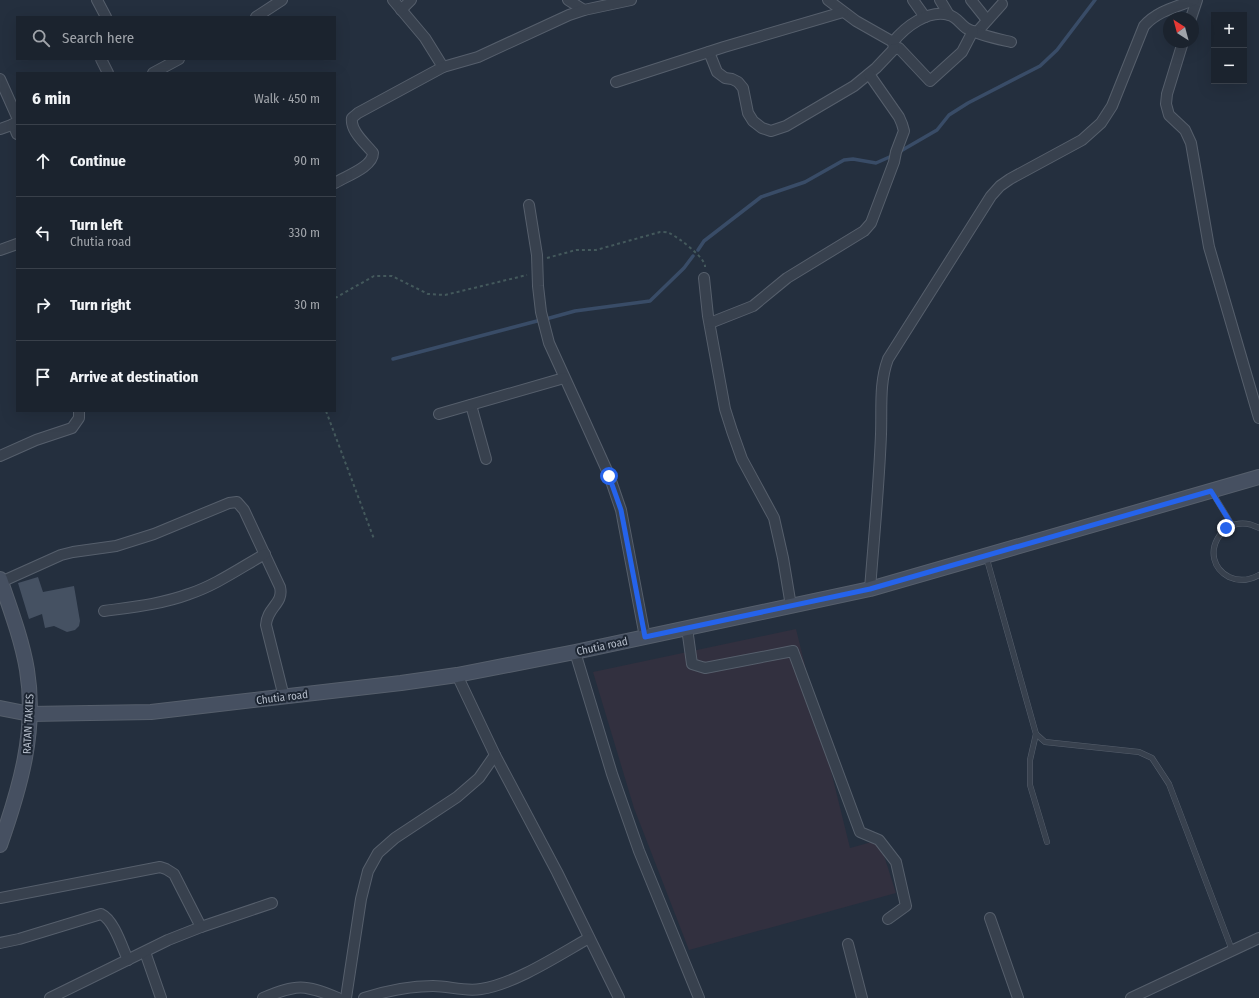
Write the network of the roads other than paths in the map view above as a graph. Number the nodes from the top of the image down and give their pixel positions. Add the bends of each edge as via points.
1 (97, 0) edge
2 (282, 0) edge
3 (393, 0) edge
4 (411, 0) edge
5 (568, 0) edge
6 (631, 0) edge
7 (828, 0) edge
8 (912, 0) edge
9 (940, 0) edge
10 (971, 0) edge
11 (1194, 0) edge
12 (1197, 0) edge
13 (1002, 4) dead end
14 (401, 10) junction
15 (584, 10) junction
16 (843, 12) junction
17 (1193, 12) edge
18 (949, 15) junction
19 (105, 16) edge
20 (258, 16) edge
21 (925, 17) junction
22 (987, 20) junction
23 (975, 32) junction
24 (1011, 42) dead end
25 (894, 45) junction
26 (1181, 48) edge
27 (709, 52) junction
28 (102, 60) edge
29 (176, 60) edge
30 (444, 67) junction
31 (108, 72) edge
32 (155, 72) edge
33 (869, 74) junction
34 (0, 79) edge
35 (616, 82) dead end
36 (16, 121) edge
37 (0, 129) edge
38 (336, 182) edge
39 (529, 205) dead end
40 (16, 244) edge
41 (0, 250) edge
42 (704, 278) road end
43 (710, 323) junction
44 (564, 378) junction
45 (471, 405) junction
46 (79, 412) edge
47 (439, 414) dead end
48 (1259, 418) edge
49 (0, 456) edge
50 (486, 459) dead end
51 (1259, 477) edge
52 (1211, 491) junction
53 (1232, 525) junction
54 (1259, 528) edge
55 (265, 554) junction
56 (986, 556) junction
57 (1259, 574) edge
58 (0, 580) edge
59 (870, 589) junction
60 (791, 606) junction
61 (104, 611) dead end
62 (687, 628) junction
63 (645, 637) junction
64 (575, 652) junction
65 (457, 675) junction
66 (284, 697) junction
67 (0, 708) edge
68 (30, 714) junction
69 (1036, 734) junction
70 (495, 755) junction
71 (1047, 842) dead end
72 (0, 845) edge
73 (0, 898) edge
74 (272, 902) dead end
75 (990, 918) dead end
76 (888, 919) dead end
77 (201, 927) junction
78 (589, 938) junction
79 (1259, 938) edge
80 (0, 943) edge
81 (848, 944) dead end
82 (1232, 950) junction
83 (145, 952) junction
84 (128, 960) junction
85 (50, 998) edge
86 (161, 998) edge
87 (263, 998) edge
88 (338, 998) edge
89 (346, 998) edge
90 (364, 998) edge
91 (619, 998) edge
92 (698, 998) edge
93 (862, 998) edge
94 (1018, 998) edge
95 (1131, 998) edge

1 - 19 street
2 - 20 street
3 - 14 street
4 - 14 street
5 - 15 street
6 - 15 street
7 - 16 street
8 - 21 street
9 - 18 street
10 - 22 street
11 - 59 street via 1158,14 1144,26 1112,106 1102,123 1082,140 1010,179 990,196 888,359 881,389 881,434
12 - 17 street
13 - 22 street
14 - 30 street via 425,38
15 - 30 street via 478,57
16 - 25 street
16 - 27 street
18 - 21 street via 933,14
18 - 23 street
21 - 25 street via 898,36
22 - 23 street
23 - 24 street
23 - 25 street via 962,52 930,81
25 - 33 street
26 - 48 street via 1166,104 1169,115 1185,130 1191,143 1209,247
27 - 33 street via 717,72 738,82 743,88 748,113 754,121 771,131 786,126 854,86
27 - 35 street
28 - 31 street
29 - 32 street
30 - 38 street via 352,118 354,128 373,154 373,158 365,166
33 - 43 street via 904,131 871,223 864,230 787,278 753,306
34 - 36 street
36 - 37 street
39 - 44 street via 537,255 541,312 549,343
40 - 41 street
42 - 43 street
43 - 60 street via 721,390 732,431 742,459 774,518
44 - 45 street
44 - 63 street via 609,476 621,510
45 - 47 street
45 - 50 street
46 - 49 street via 79,418 72,428
51 - 52 street, Chutia road
52 - 53 lane
52 - 56 street, Chutia road
53 - 54 lane via 1246,523
53 - 57 lane via 1217,539 1214,552 1217,565 1226,575 1239,580 1253,578
55 - 58 street via 242,506 237,502 116,546 61,555
55 - 61 street via 216,583 189,594 158,603
55 - 66 street via 281,593 267,617 266,625
56 - 59 street, Chutia road
56 - 69 lane
58 - 68 street, RATAN TAKIES via 25,658 30,690
59 - 60 street, Chutia road
60 - 62 street, Chutia road
62 - 63 street, Chutia road
62 - 76 street via 692,664 705,668 793,650 860,832 879,840 896,862 906,906
63 - 64 street, Chutia road
64 - 65 street, Chutia road
64 - 92 street via 612,774 639,851
65 - 66 street, Chutia road
65 - 70 street
66 - 68 street, Chutia road via 151,712
67 - 68 street, Chutia road
68 - 72 street, RATAN TAKIES via 25,764
69 - 71 lane via 1030,760 1030,785
69 - 82 lane via 1045,742 1139,752 1152,758 1169,784
70 - 78 street
70 - 89 street via 478,778 457,797 395,838 378,853 368,871 360,899
73 - 77 street via 160,867 174,874
74 - 77 street
75 - 94 street
77 - 83 street
78 - 90 street via 526,973 491,987 468,990 417,986 385,991
78 - 91 street
79 - 82 street
80 - 84 street via 102,914 111,924
81 - 93 street
82 - 95 street
83 - 84 street
83 - 86 street
84 - 85 street
87 - 88 street via 288,988 298,987

